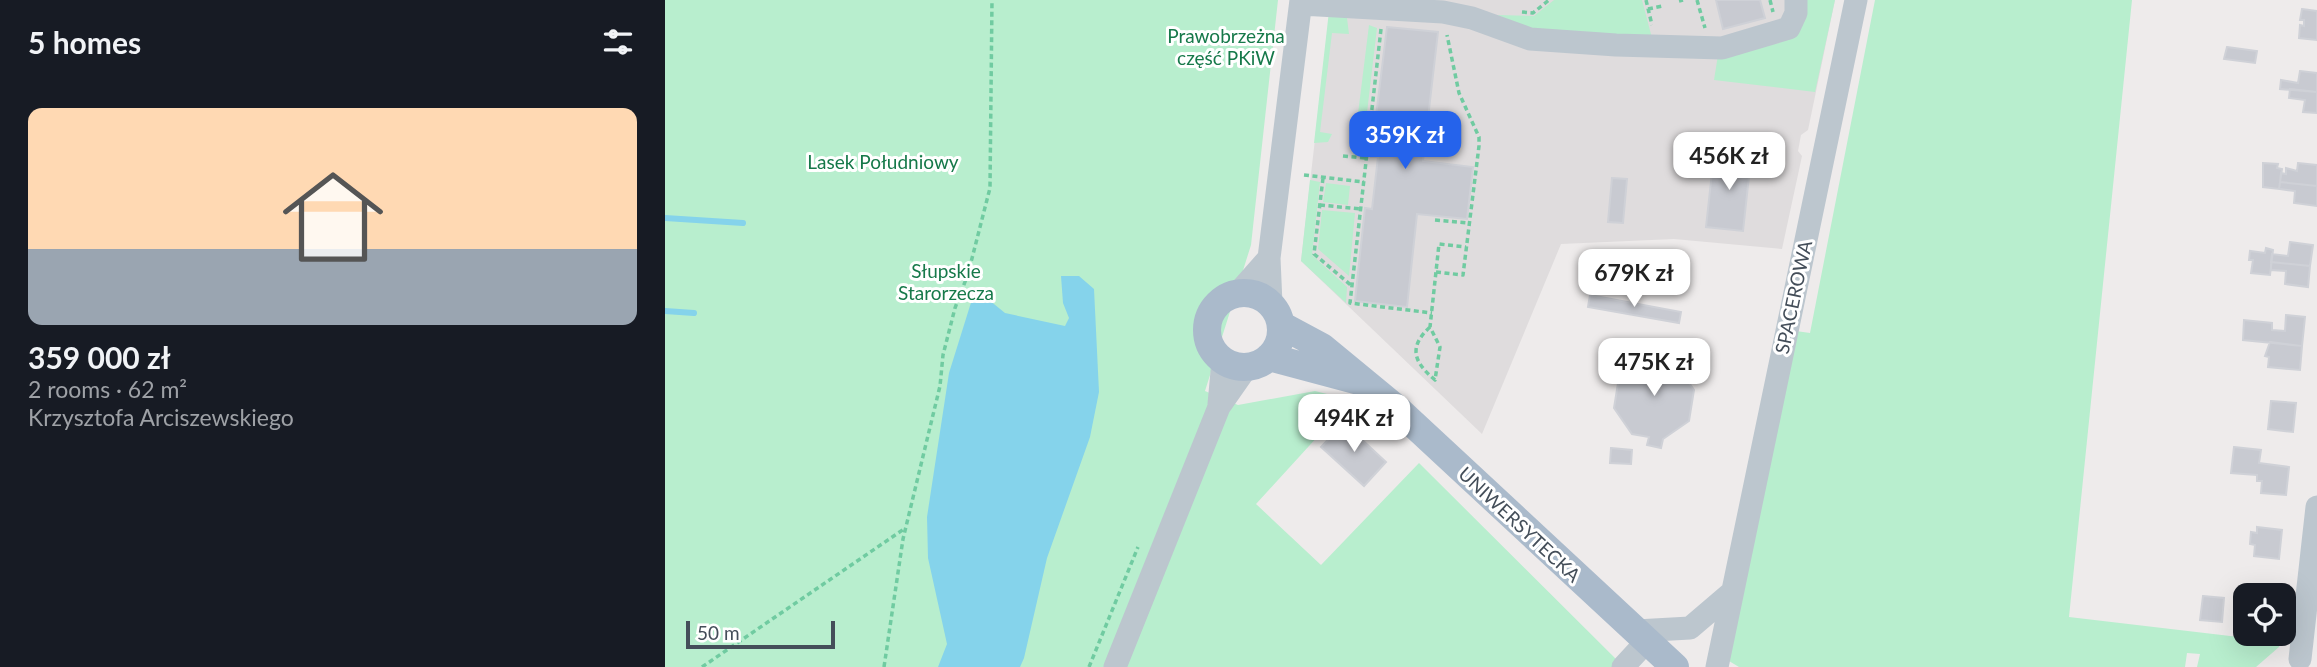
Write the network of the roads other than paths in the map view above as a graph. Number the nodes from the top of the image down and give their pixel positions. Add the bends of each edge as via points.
1 (1795, 0) edge
2 (1856, 0) edge
3 (1301, 2) edge
4 (1269, 258) junction
5 (1238, 293) junction
6 (1276, 314) junction
7 (1247, 361) junction
8 (1364, 382) junction
9 (2317, 507) edge
10 (1731, 593) junction
11 (1641, 636) junction
12 (2302, 662) edge
13 (1115, 667) edge
14 (1623, 667) edge
15 (1675, 667) edge
16 (1717, 667) edge

1 - 3 street via 1794,21 1781,33 1722,48 1547,41 1443,12
2 - 10 street, SPACEROWA
3 - 4 street
4 - 5 street
4 - 6 street
5 - 6 main road via 1261,297
5 - 7 main road via 1217,305 1207,328 1214,352
6 - 7 main road via 1277,348
6 - 8 main road, UNIWERSYTECKA
7 - 8 main road, UNIWERSYTECKA
7 - 13 street via 1219,407
8 - 11 main road, UNIWERSYTECKA
9 - 12 street
10 - 11 street via 1690,628
10 - 16 street, SPACEROWA
11 - 14 street
11 - 15 main road, UNIWERSYTECKA

